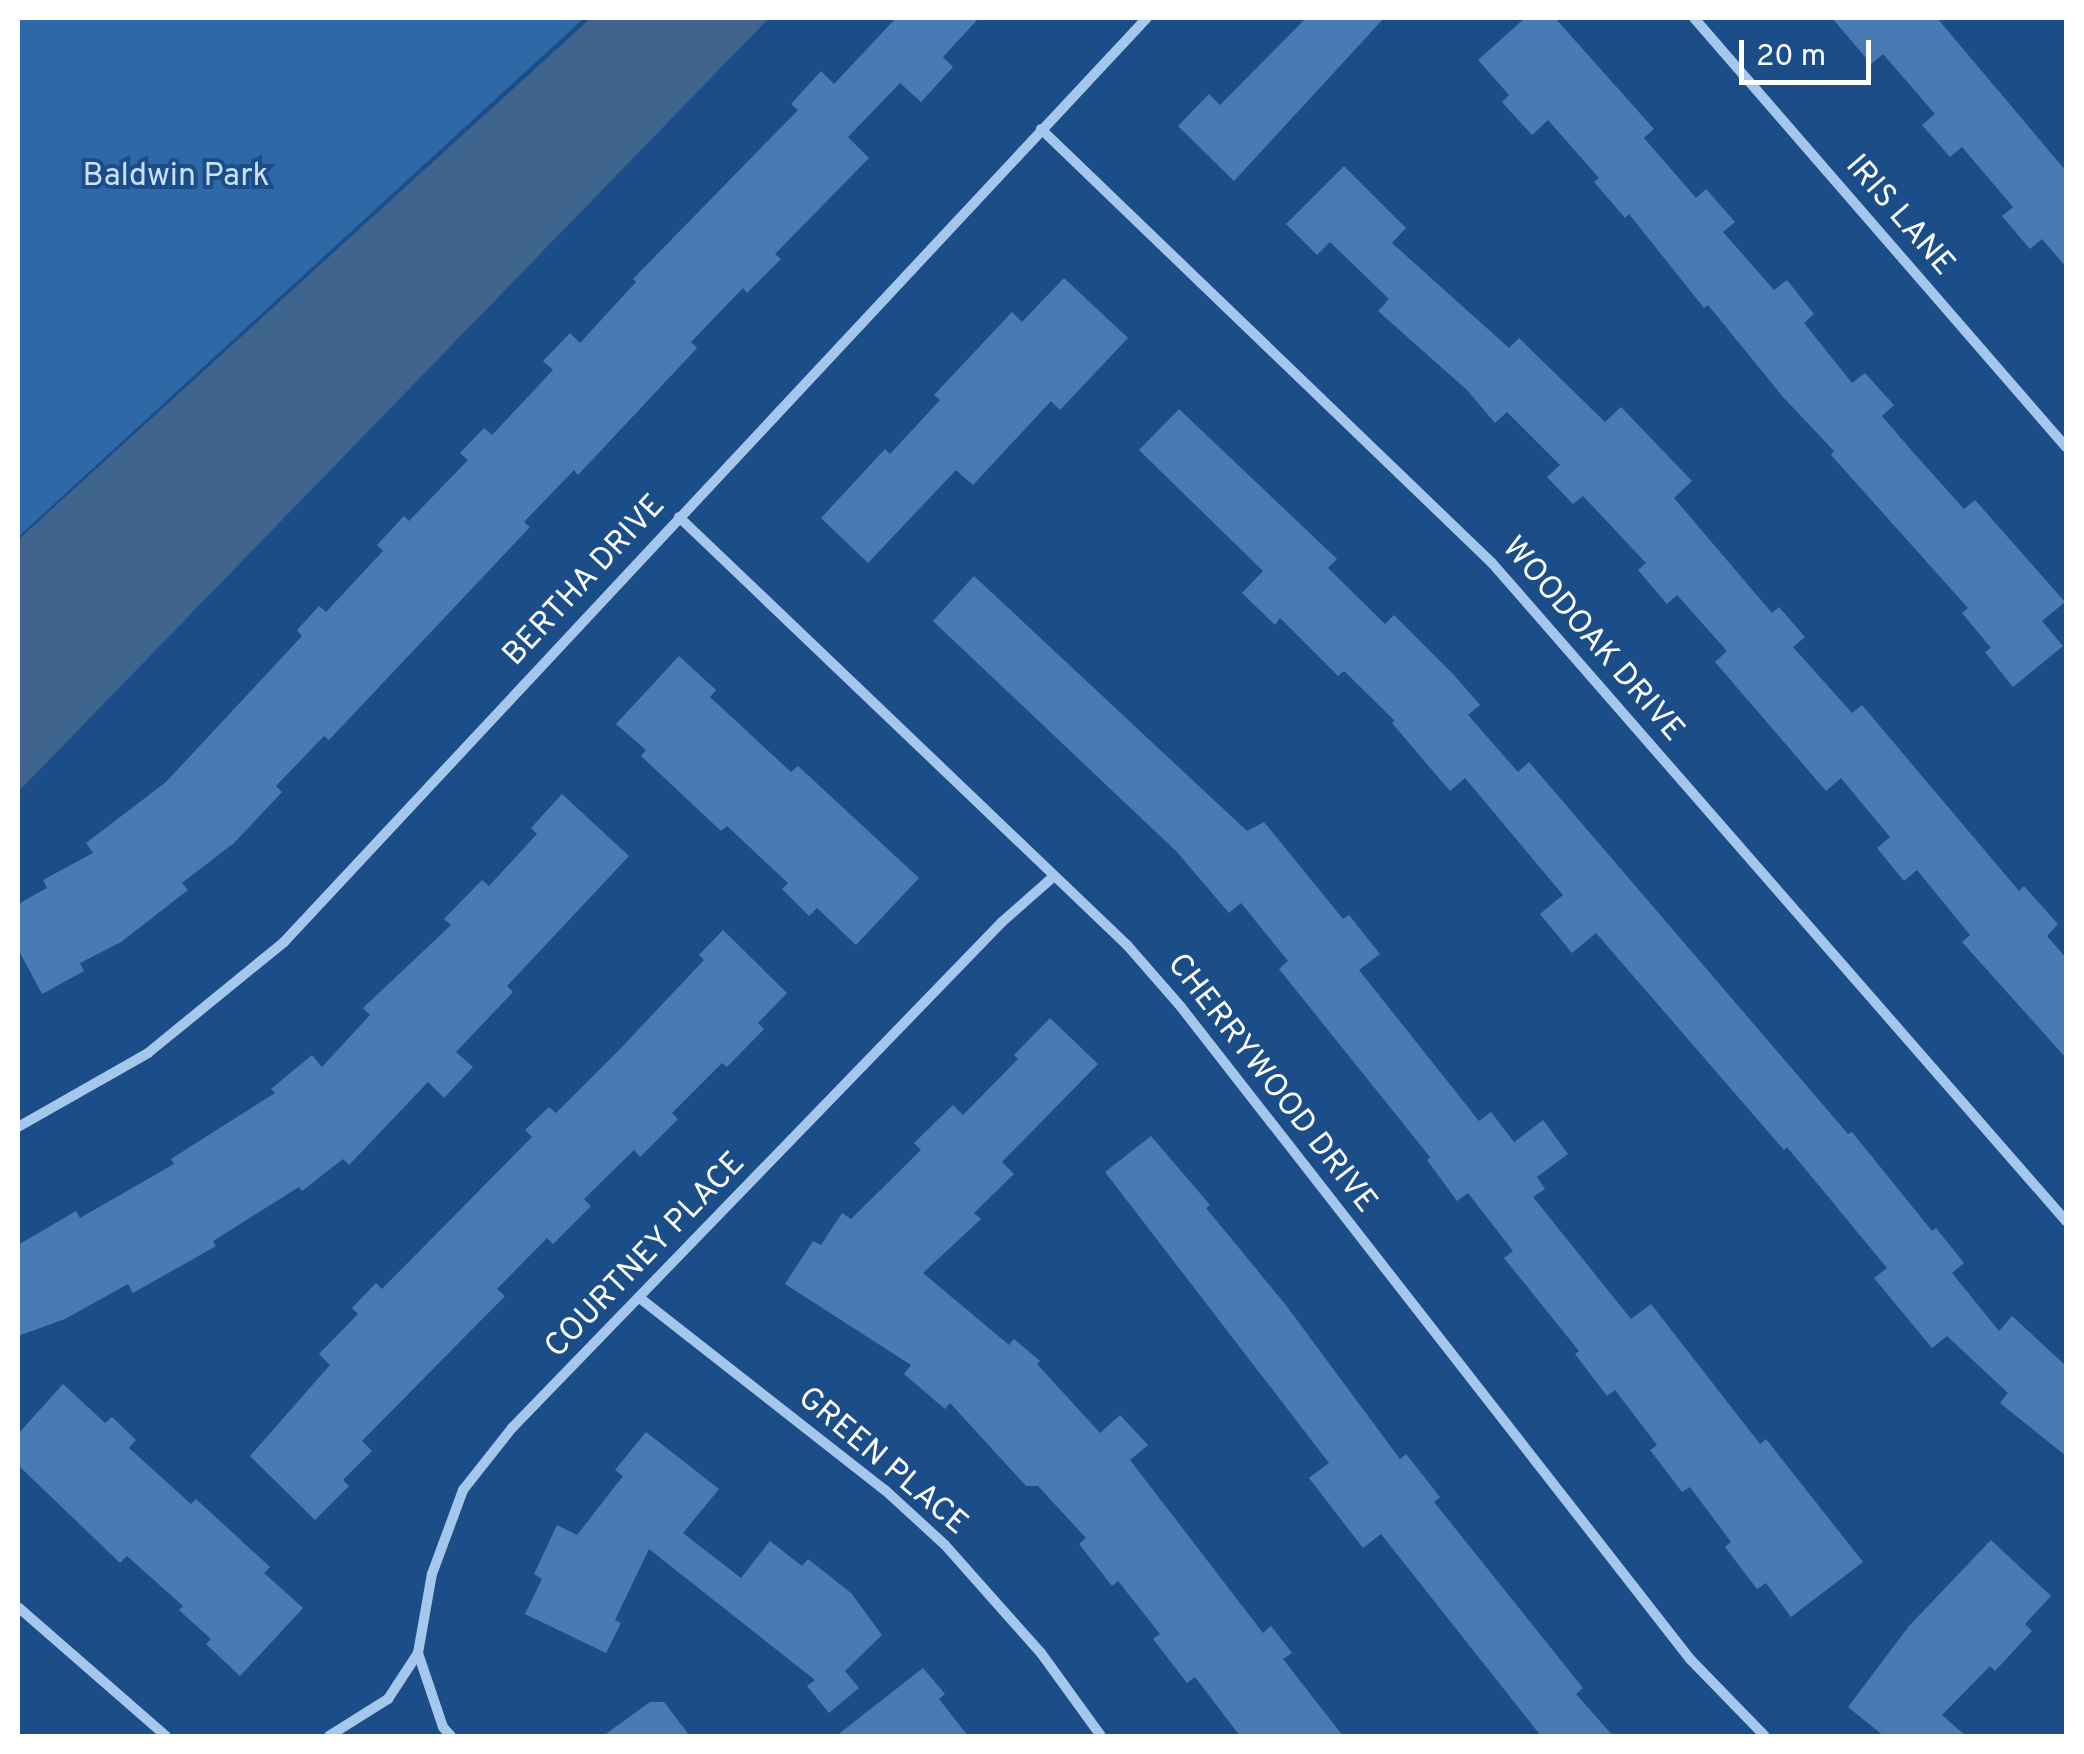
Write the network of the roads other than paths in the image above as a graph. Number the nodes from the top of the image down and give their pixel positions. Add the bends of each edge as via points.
1 (1147, 18) edge
2 (1694, 18) edge
3 (1041, 128) junction
4 (2066, 447) edge
5 (679, 517) junction
6 (1053, 877) junction
7 (18, 1127) edge
8 (2066, 1221) edge
9 (641, 1300) junction
10 (18, 1607) edge
11 (418, 1653) junction
12 (166, 1736) edge
13 (329, 1736) edge
14 (451, 1736) edge
15 (1101, 1736) edge
16 (1764, 1736) edge

1 - 3 street, BERTHA DRIVE
2 - 4 street, IRIS LANE
3 - 5 street, BERTHA DRIVE
3 - 8 street, WOODOAK DRIVE via 1492,563
5 - 6 street, CHERRYWOOD DRIVE
5 - 7 street, BERTHA DRIVE via 284,942 148,1053
6 - 9 street, COURTNEY PLACE via 1002,922
6 - 16 street, CHERRYWOOD DRIVE via 1128,945 1182,1007 1690,1659
9 - 11 street, COURTNEY PLACE via 512,1428 463,1490 432,1574
9 - 15 street, GREEN PLACE via 885,1490 945,1546 1041,1653
10 - 12 street
11 - 13 street via 388,1700
11 - 14 street

